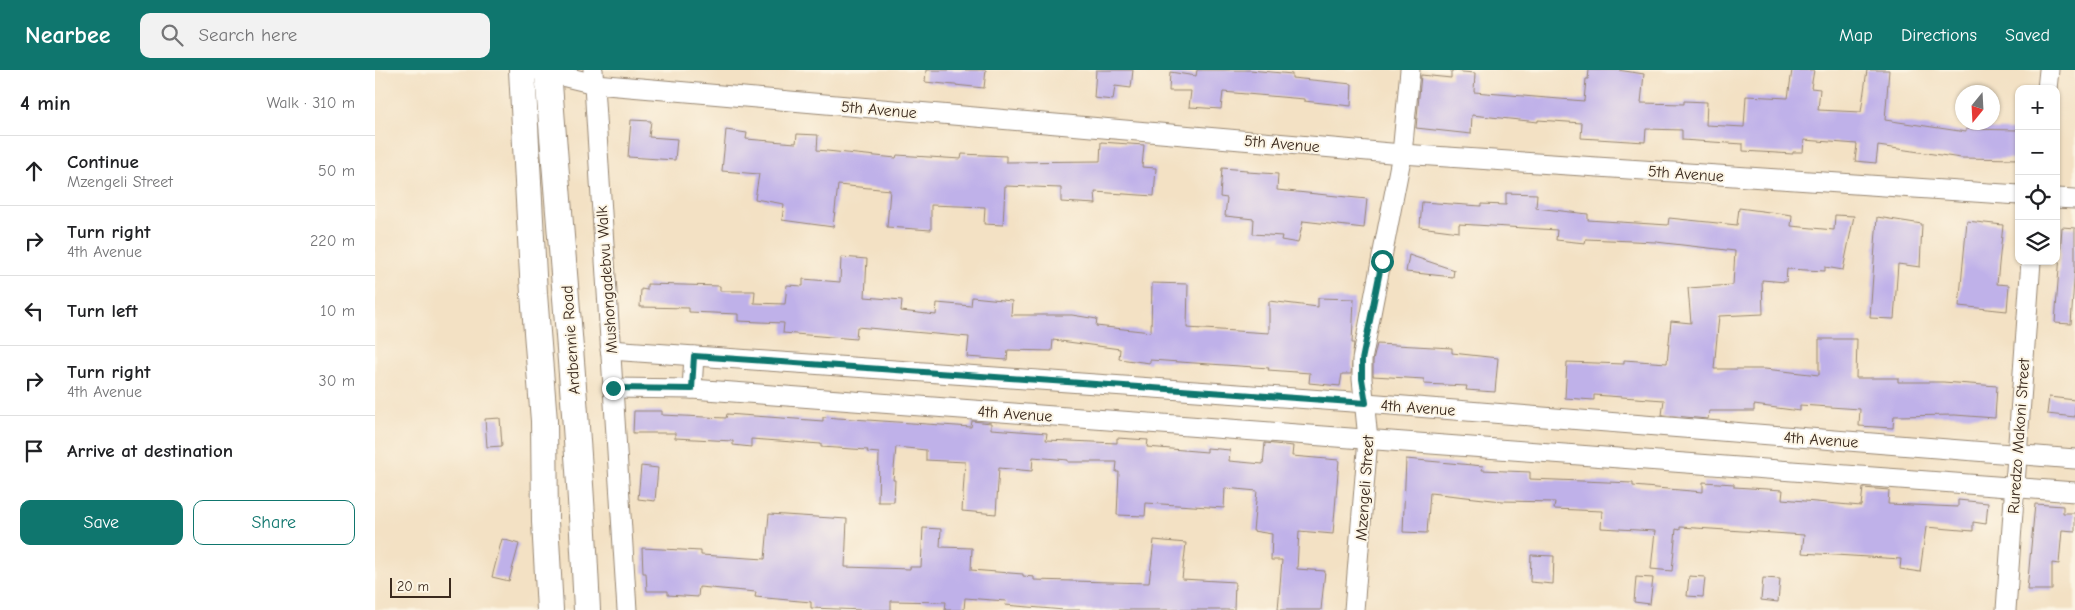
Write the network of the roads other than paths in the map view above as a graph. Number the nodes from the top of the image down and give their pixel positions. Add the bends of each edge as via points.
1 (522, 70) edge
2 (544, 70) edge
3 (1410, 70) edge
4 (2049, 70) edge
5 (594, 77) edge
6 (2047, 85) edge
7 (1403, 154) junction
8 (2015, 195) edge
9 (2060, 198) edge
10 (2075, 199) edge
11 (2031, 265) edge
12 (610, 350) junction
13 (694, 356) junction
14 (613, 388) junction
15 (692, 389) junction
16 (1366, 403) junction
17 (1368, 439) junction
18 (2017, 454) junction
19 (2075, 459) edge
20 (2014, 488) junction
21 (2075, 492) edge
22 (550, 610) edge
23 (587, 610) edge
24 (627, 610) edge
25 (1354, 610) edge
26 (2006, 610) edge

1 - 22 main road, Ardbennie Road via 544,421
2 - 5 street, 5th Avenue
2 - 23 main road, Ardbennie Road via 563,244
3 - 7 street, Mzengeli Street
4 - 6 street
5 - 7 street, 5th Avenue
5 - 12 street, Mushongadebvu Walk
7 - 8 street, 5th Avenue
7 - 16 street, Mzengeli Street via 1364,348 1362,379
9 - 10 street
11 - 18 street, Ruredzo Makoni Street
12 - 13 street, 4th Avenue
12 - 14 street, Mushongadebvu Walk
13 - 15 street
13 - 16 street, 4th Avenue
14 - 15 street, 4th Avenue
14 - 24 street, Mushongadebvu Walk
15 - 17 street, 4th Avenue
16 - 17 street, Mzengeli Street
16 - 18 street, 4th Avenue
17 - 20 street, 4th Avenue
17 - 25 street, Mzengeli Street
18 - 19 street, 4th Avenue
18 - 20 street, Ruredzo Makoni Street
20 - 21 street, 4th Avenue
20 - 26 street, Ruredzo Makoni Street

